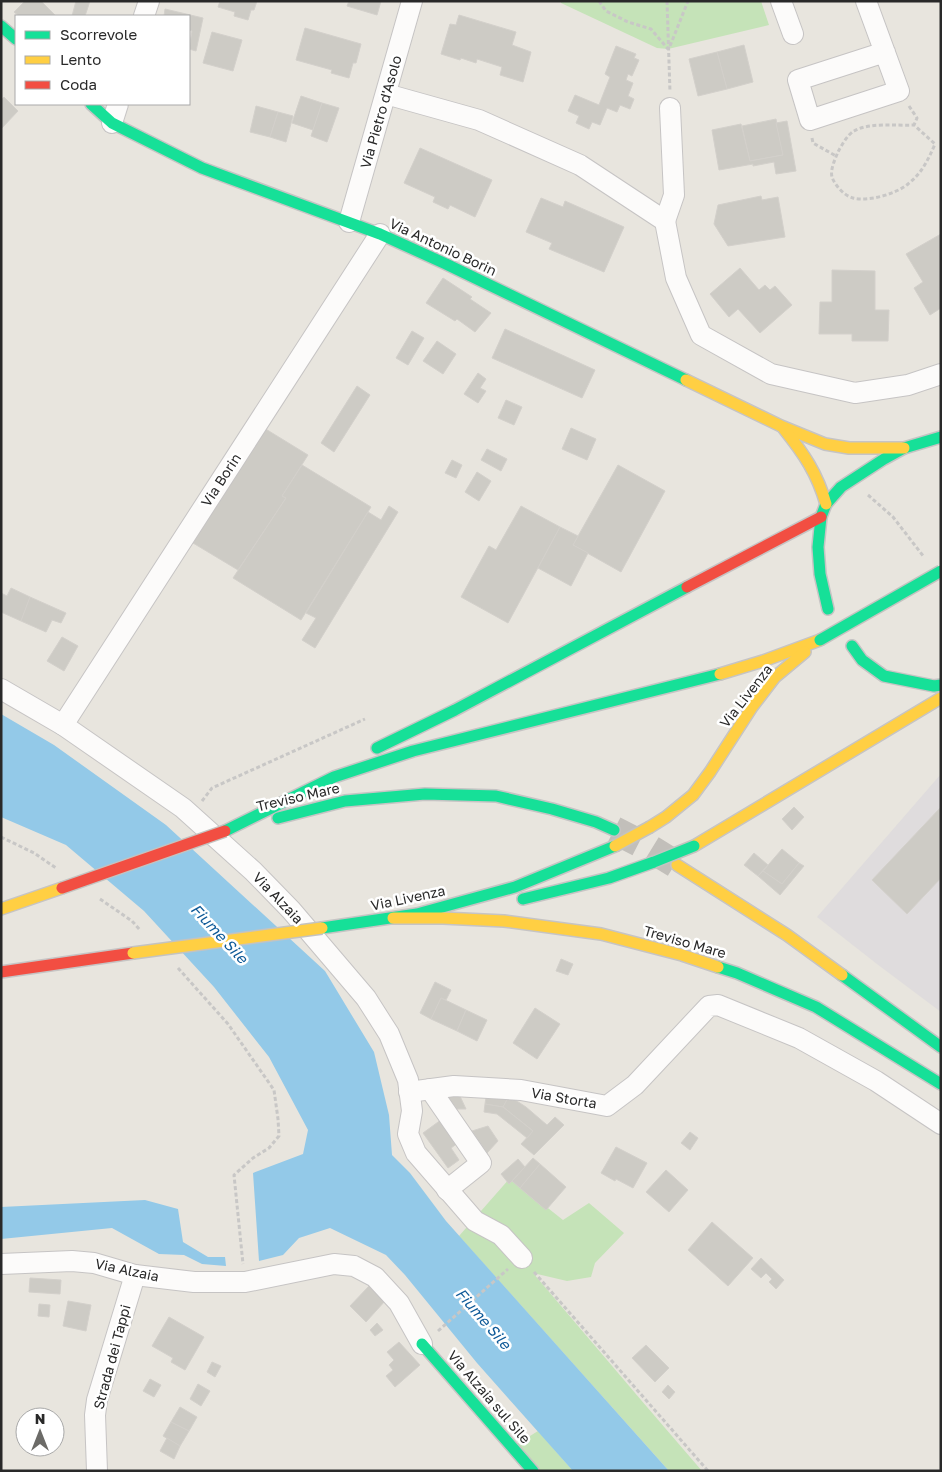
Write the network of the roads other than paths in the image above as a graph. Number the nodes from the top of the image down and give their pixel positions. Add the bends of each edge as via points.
1 (149, 1) edge
2 (412, 1) edge
3 (781, 1) edge
4 (866, 1) edge
5 (144, 15) edge
6 (1, 26) edge
7 (793, 34) dead end
8 (15, 38) edge
9 (885, 52) junction
10 (386, 94) junction
11 (94, 105) edge
12 (670, 108) road end
13 (115, 113) edge
14 (665, 221) junction
15 (349, 222) junction
16 (380, 234) junction
17 (941, 374) edge
18 (781, 426) junction
19 (941, 437) edge
20 (904, 448) junction
21 (826, 504) junction
22 (822, 517) junction
23 (941, 571) edge
24 (828, 609) dead end
25 (820, 640) junction
26 (852, 646) dead end
27 (941, 685) edge
28 (1, 689) edge
29 (941, 698) edge
30 (63, 725) junction
31 (334, 777) junction
32 (225, 830) junction
33 (614, 830) tunnel mouth
34 (677, 865) tunnel mouth
35 (516, 900) dead end
36 (488, 906) dead end
37 (1, 909) edge
38 (393, 918) junction
39 (431, 918) junction
40 (1, 972) edge
41 (941, 1047) edge
42 (941, 1084) edge
43 (430, 1089) junction
44 (409, 1092) junction
45 (941, 1124) edge
46 (447, 1190) junction
47 (517, 1262) road end
48 (1, 1264) edge
49 (135, 1275) junction
50 (422, 1344) joint
51 (97, 1471) edge
52 (533, 1471) edge

1 - 5 street
2 - 10 street, Via Pietro d'Asolo
3 - 7 street
4 - 9 street
6 - 8 main road
9 - 9 street via 798,80 810,120 899,91
10 - 14 street via 479,120 580,165
10 - 15 street, Via Pietro d'Asolo
11 - 13 main road, Via Antonio Borin
12 - 14 street via 674,195
13 - 15 main road, Via Antonio Borin via 202,168
14 - 17 street via 676,278 701,335 771,374 855,393 908,385
15 - 16 main road, Via Antonio Borin
16 - 18 main road, Via Antonio Borin
16 - 30 street, Via Borin
18 - 20 main road, Via Antonio Borin via 825,444 849,448
18 - 21 main road, Via Antonio Borin via 813,466
19 - 20 main road
20 - 21 main road via 841,487
21 - 22 main road
22 - 24 main road via 818,547
22 - 31 main road via 454,710 346,763
23 - 25 main road, bridge
25 - 31 main road, Via Livenza via 709,677 413,751
25 - 38 main road, Via Livenza, bridge via 775,677 710,772 692,795 666,817 615,846 515,887
26 - 27 main road via 862,660 884,676
28 - 30 street, Via Alzaia
29 - 35 main road, bridge via 694,846 610,878
30 - 44 street, Via Alzaia via 183,808 291,910 366,998 389,1034 408,1080
31 - 32 main road, Via Livenza
32 - 33 main road, Treviso Mare via 346,801 425,794 496,796 552,809
32 - 37 main road, Via Livenza, bridge
34 - 41 main road via 787,935
36 - 39 main road
38 - 39 main road, Treviso Mare
38 - 40 main road, Via Livenza, bridge
39 - 42 main road, Treviso Mare via 504,921 601,934 682,955 736,973 816,1007
43 - 44 street, Via Storta
43 - 45 street, Via Storta via 454,1086 521,1090 607,1106 635,1085 708,1006 718,1005 799,1038 876,1081
43 - 46 street via 481,1163
44 - 46 street, Via Alzaia via 412,1111 408,1134 416,1153
46 - 47 street, Via Alzaia via 476,1220 501,1235
48 - 49 street, Via Alzaia via 79,1261
49 - 50 street, Via Alzaia via 194,1282 245,1282 334,1264 354,1266 375,1277 399,1303
49 - 51 street, Strada dei Tappi via 97,1400
50 - 52 main road, Via Alzaia sul Sile

